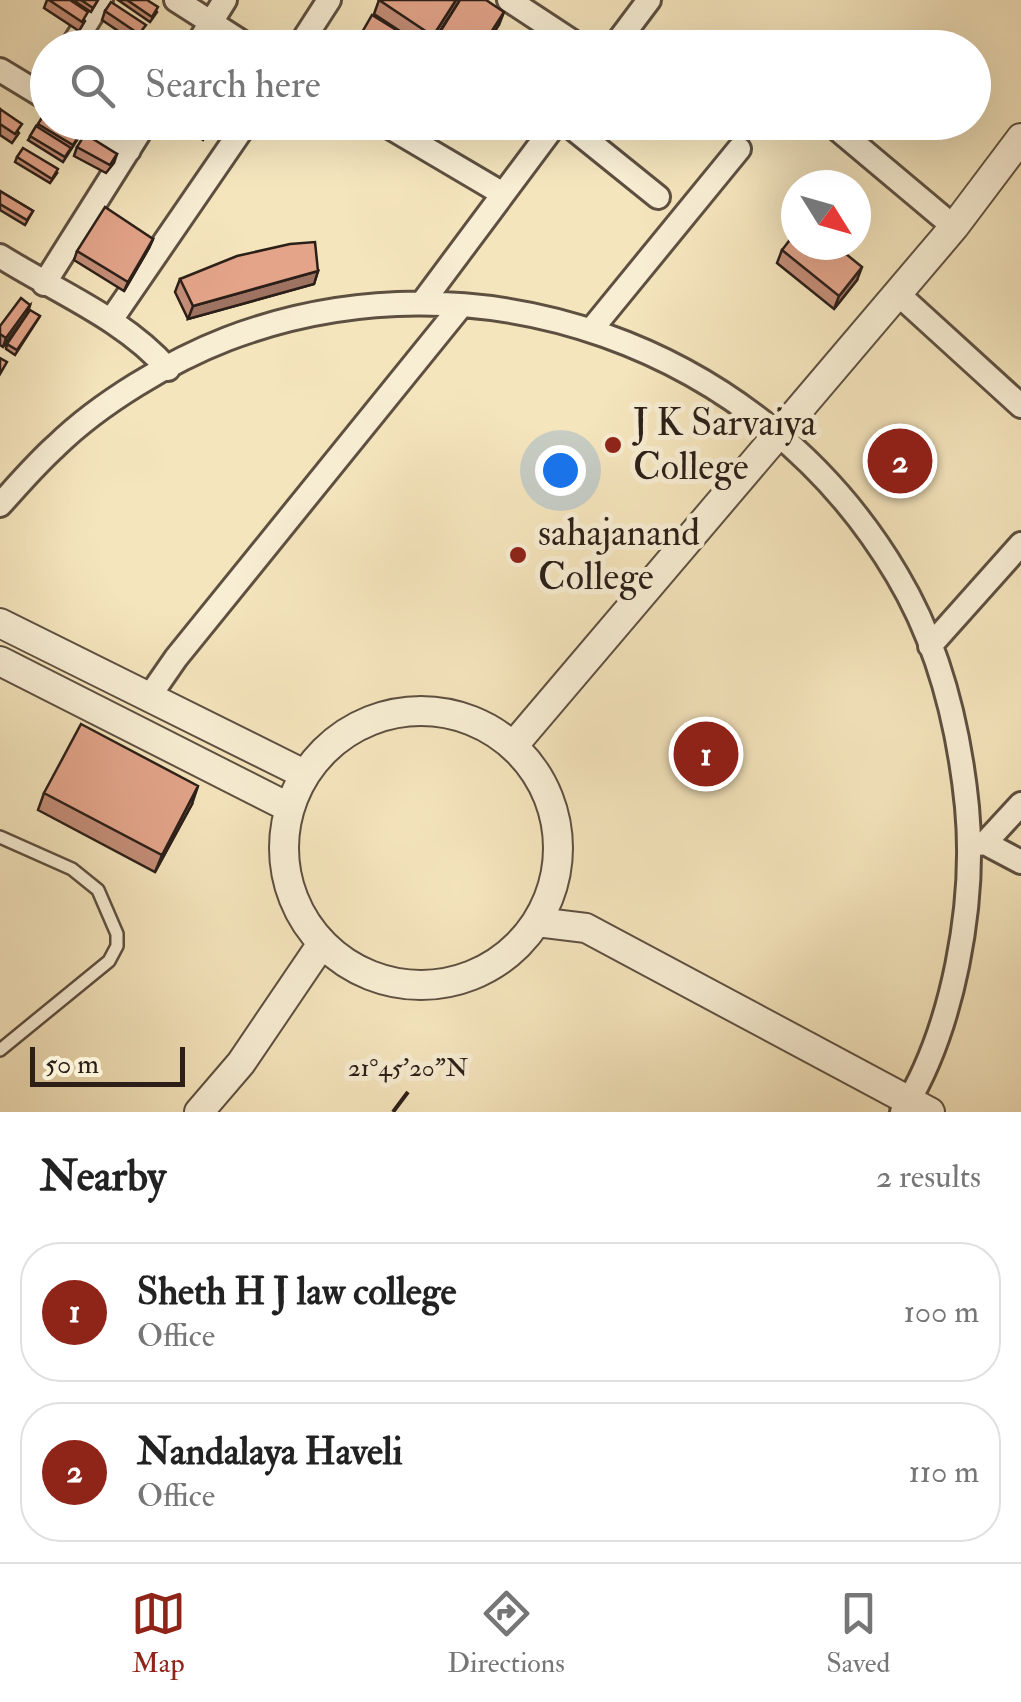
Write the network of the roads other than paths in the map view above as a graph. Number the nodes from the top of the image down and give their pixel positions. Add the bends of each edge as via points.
1 (101, 0) edge
2 (176, 0) edge
3 (225, 0) edge
4 (329, 0) edge
5 (510, 0) edge
6 (650, 0) edge
7 (211, 22) junction
8 (82, 30) edge
9 (206, 30) edge
10 (223, 30) edge
11 (310, 30) edge
12 (555, 30) edge
13 (627, 30) edge
14 (0, 70) edge
15 (30, 88) edge
16 (1021, 138) edge
17 (113, 140) edge
18 (135, 140) edge
19 (235, 140) edge
20 (411, 140) edge
21 (544, 140) edge
22 (587, 140) edge
23 (850, 140) edge
24 (738, 148) dead end
25 (129, 150) junction
26 (503, 194) junction
27 (658, 197) dead end
28 (954, 227) junction
29 (0, 256) edge
30 (44, 284) junction
31 (896, 293) junction
32 (422, 302) junction
33 (461, 306) junction
34 (111, 320) junction
35 (591, 330) junction
36 (168, 368) junction
37 (1021, 406) edge
38 (779, 433) junction
39 (0, 505) edge
40 (1021, 544) edge
41 (0, 623) edge
42 (930, 646) junction
43 (0, 660) edge
44 (149, 697) junction
45 (514, 746) junction
46 (304, 774) junction
47 (1021, 804) edge
48 (290, 808) junction
49 (0, 837) edge
50 (978, 844) junction
51 (1021, 862) edge
52 (538, 922) junction
53 (321, 945) junction
54 (0, 1050) edge
55 (914, 1108) edge
56 (199, 1112) edge

1 - 8 street
2 - 7 street
3 - 7 street
4 - 11 street
5 - 12 street
6 - 13 street
7 - 9 street
7 - 10 street
14 - 15 street
16 - 28 street
17 - 25 street
18 - 25 street
19 - 34 street
20 - 26 street
21 - 26 street
22 - 27 street
23 - 28 street
24 - 35 street
25 - 30 street
26 - 32 street
28 - 31 street
29 - 30 street
30 - 34 street
31 - 37 street
31 - 38 street
32 - 33 street
32 - 36 street via 323,312 227,339
33 - 35 street via 518,310
33 - 44 street
34 - 36 street
35 - 38 street via 700,377
36 - 39 street via 58,443
38 - 42 street via 844,499 898,576
38 - 45 street
40 - 42 street
41 - 44 street
42 - 50 street via 962,752
43 - 48 street
44 - 46 street
45 - 46 street via 474,720 426,710 365,724 337,739
45 - 52 street via 543,783 558,829 556,877
46 - 48 street
47 - 50 street
48 - 53 street via 283,863 296,907
49 - 54 lane via 72,869 98,890 117,934 109,961
50 - 51 street
50 - 55 street via 944,1019
52 - 53 street via 510,953 475,975 434,986 393,984 354,970
52 - 55 street via 586,928
53 - 56 street via 241,1063

